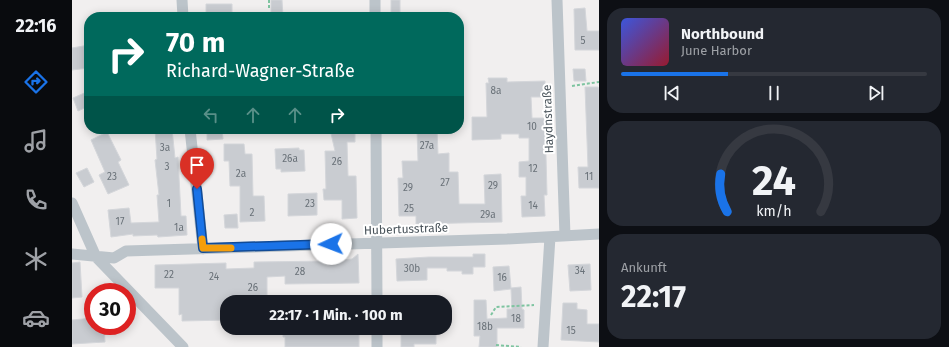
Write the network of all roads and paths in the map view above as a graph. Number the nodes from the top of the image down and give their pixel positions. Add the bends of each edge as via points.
1 (182, 0) edge
2 (268, 0) edge
3 (375, 0) edge
4 (557, 0) edge
5 (269, 8) dead end
6 (183, 12) edge
7 (375, 12) edge
8 (599, 82) edge
9 (572, 86) dead end
10 (191, 134) edge
11 (376, 134) edge
12 (72, 204) edge
13 (599, 234) edge
14 (564, 236) junction
15 (550, 237) junction
16 (376, 243) junction
17 (203, 248) junction
18 (72, 254) edge
19 (96, 256) junction
20 (377, 295) edge
21 (522, 307) dead end
22 (491, 315) dead end
23 (377, 335) edge
24 (496, 345) dead end
25 (183, 347) edge
26 (377, 347) edge
27 (521, 347) edge
28 (543, 347) edge

1 - 6 street
2 - 5 path
3 - 7 street
4 - 14 street, Haydnstraße
8 - 9 path
10 - 17 street
11 - 16 street
12 - 19 street
13 - 14 street, Hubertusstraße
14 - 15 street, Hubertusstraße
15 - 16 street, Hubertusstraße
15 - 28 street
16 - 17 street, Hubertusstraße
16 - 20 street
17 - 19 street, Hubertusstraße via 126,251 114,258
18 - 19 street, Hubertusstraße
19 - 25 street
21 - 22 path via 496,307
23 - 26 street
24 - 27 path

